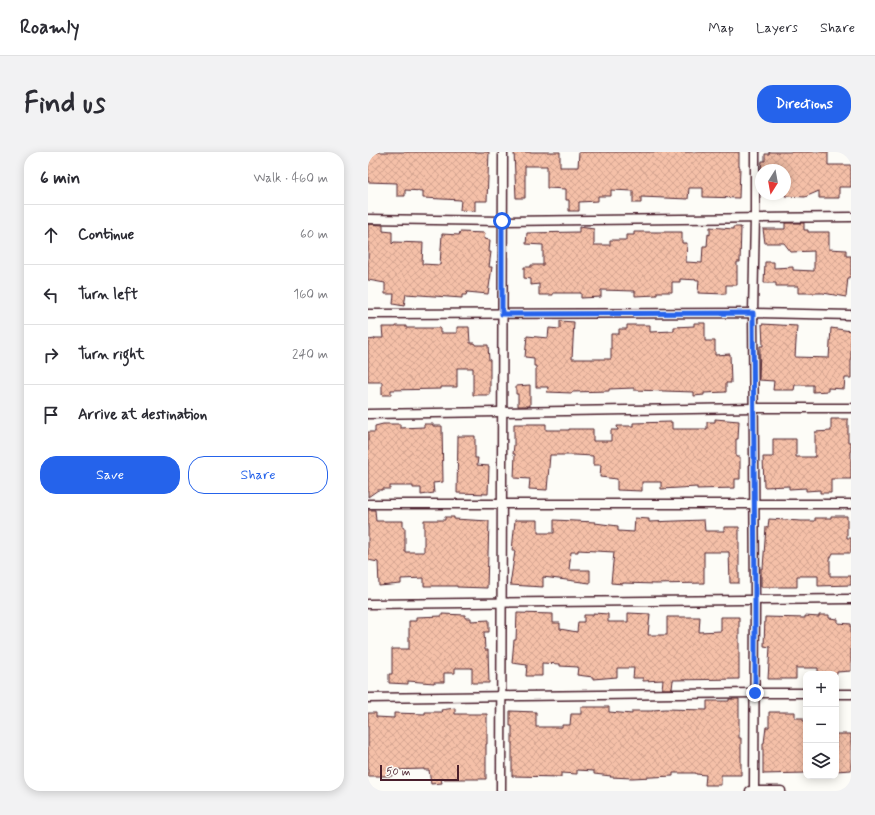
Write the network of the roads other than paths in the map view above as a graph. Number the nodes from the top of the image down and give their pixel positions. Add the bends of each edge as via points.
1 (503, 152) edge
2 (755, 152) edge
3 (755, 217) junction
4 (851, 217) edge
5 (368, 219) edge
6 (502, 221) junction
7 (753, 313) junction
8 (368, 314) edge
9 (502, 314) junction
10 (851, 315) edge
11 (754, 408) junction
12 (851, 408) edge
13 (503, 411) junction
14 (368, 414) edge
15 (368, 504) edge
16 (503, 504) junction
17 (755, 504) junction
18 (851, 504) edge
19 (755, 600) junction
20 (851, 600) edge
21 (368, 604) edge
22 (502, 604) junction
23 (755, 693) junction
24 (803, 693) edge
25 (839, 694) edge
26 (851, 694) edge
27 (501, 697) junction
28 (368, 698) edge
29 (501, 791) edge
30 (749, 791) edge
31 (754, 791) edge
32 (781, 791) edge

1 - 6 street
2 - 3 street
3 - 4 street
3 - 6 street
3 - 7 street
5 - 6 street
6 - 9 street
7 - 9 street
7 - 10 street
7 - 11 street
8 - 9 street
9 - 13 street
11 - 12 street
11 - 13 street
11 - 17 street
13 - 14 street
13 - 16 street
15 - 16 street
16 - 17 street
16 - 22 street
17 - 18 street
17 - 19 street
19 - 20 street
19 - 22 street
19 - 23 street
21 - 22 street
22 - 27 street
23 - 24 street
23 - 27 street
23 - 31 street
25 - 26 street
27 - 28 street
27 - 29 street
30 - 31 street
31 - 32 street

